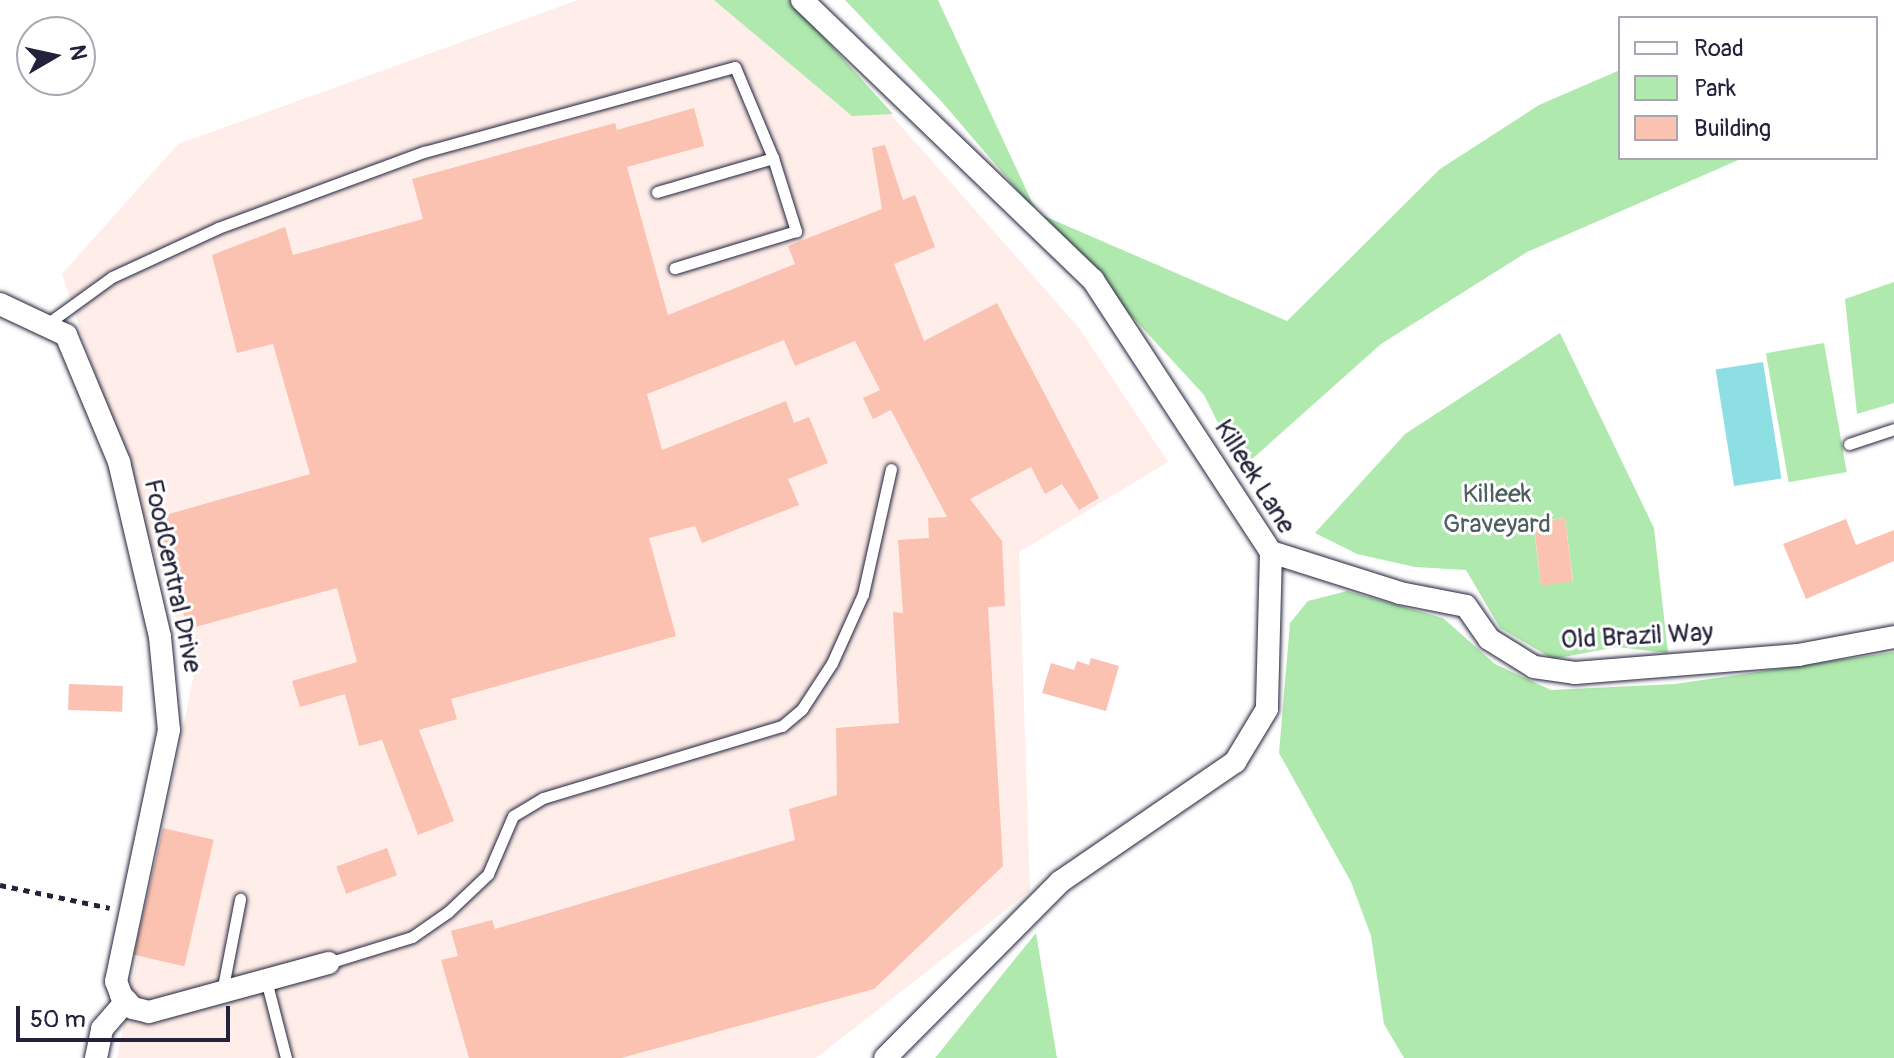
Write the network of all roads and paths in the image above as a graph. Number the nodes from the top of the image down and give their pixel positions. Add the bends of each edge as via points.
1 (802, 0) edge
2 (773, 158) junction
3 (657, 192) dead end
4 (675, 268) dead end
5 (0, 304) edge
6 (47, 324) junction
7 (1894, 429) edge
8 (1849, 444) dead end
9 (891, 469) dead end
10 (1271, 552) junction
11 (1894, 637) edge
12 (0, 885) edge
13 (240, 899) dead end
14 (130, 913) junction
15 (328, 963) joint
16 (266, 980) junction
17 (222, 992) junction
18 (126, 1001) junction
19 (96, 1058) edge
20 (286, 1058) edge
21 (885, 1058) edge

1 - 10 street, Killeek Lane via 1093,280
2 - 3 lane
2 - 4 lane via 796,231
2 - 6 lane via 735,67 424,152 218,228 112,277
5 - 6 street, FoodCentral Drive
6 - 14 street, FoodCentral Drive via 66,335 119,462 166,675 169,730
7 - 8 lane
9 - 15 lane via 863,594 832,663 802,709 782,726 543,798 513,816 488,874 448,912 412,937
10 - 11 street, Old Brazil Way via 1400,593 1466,606 1489,639 1534,667 1575,673 1798,655
10 - 21 street, Killeek Lane via 1267,709 1235,762 1060,882
12 - 14 path
13 - 17 lane
14 - 18 street, FoodCentral Drive via 116,981
15 - 16 street
16 - 17 street
16 - 20 lane
17 - 18 street via 149,1012
18 - 19 street via 102,1029

